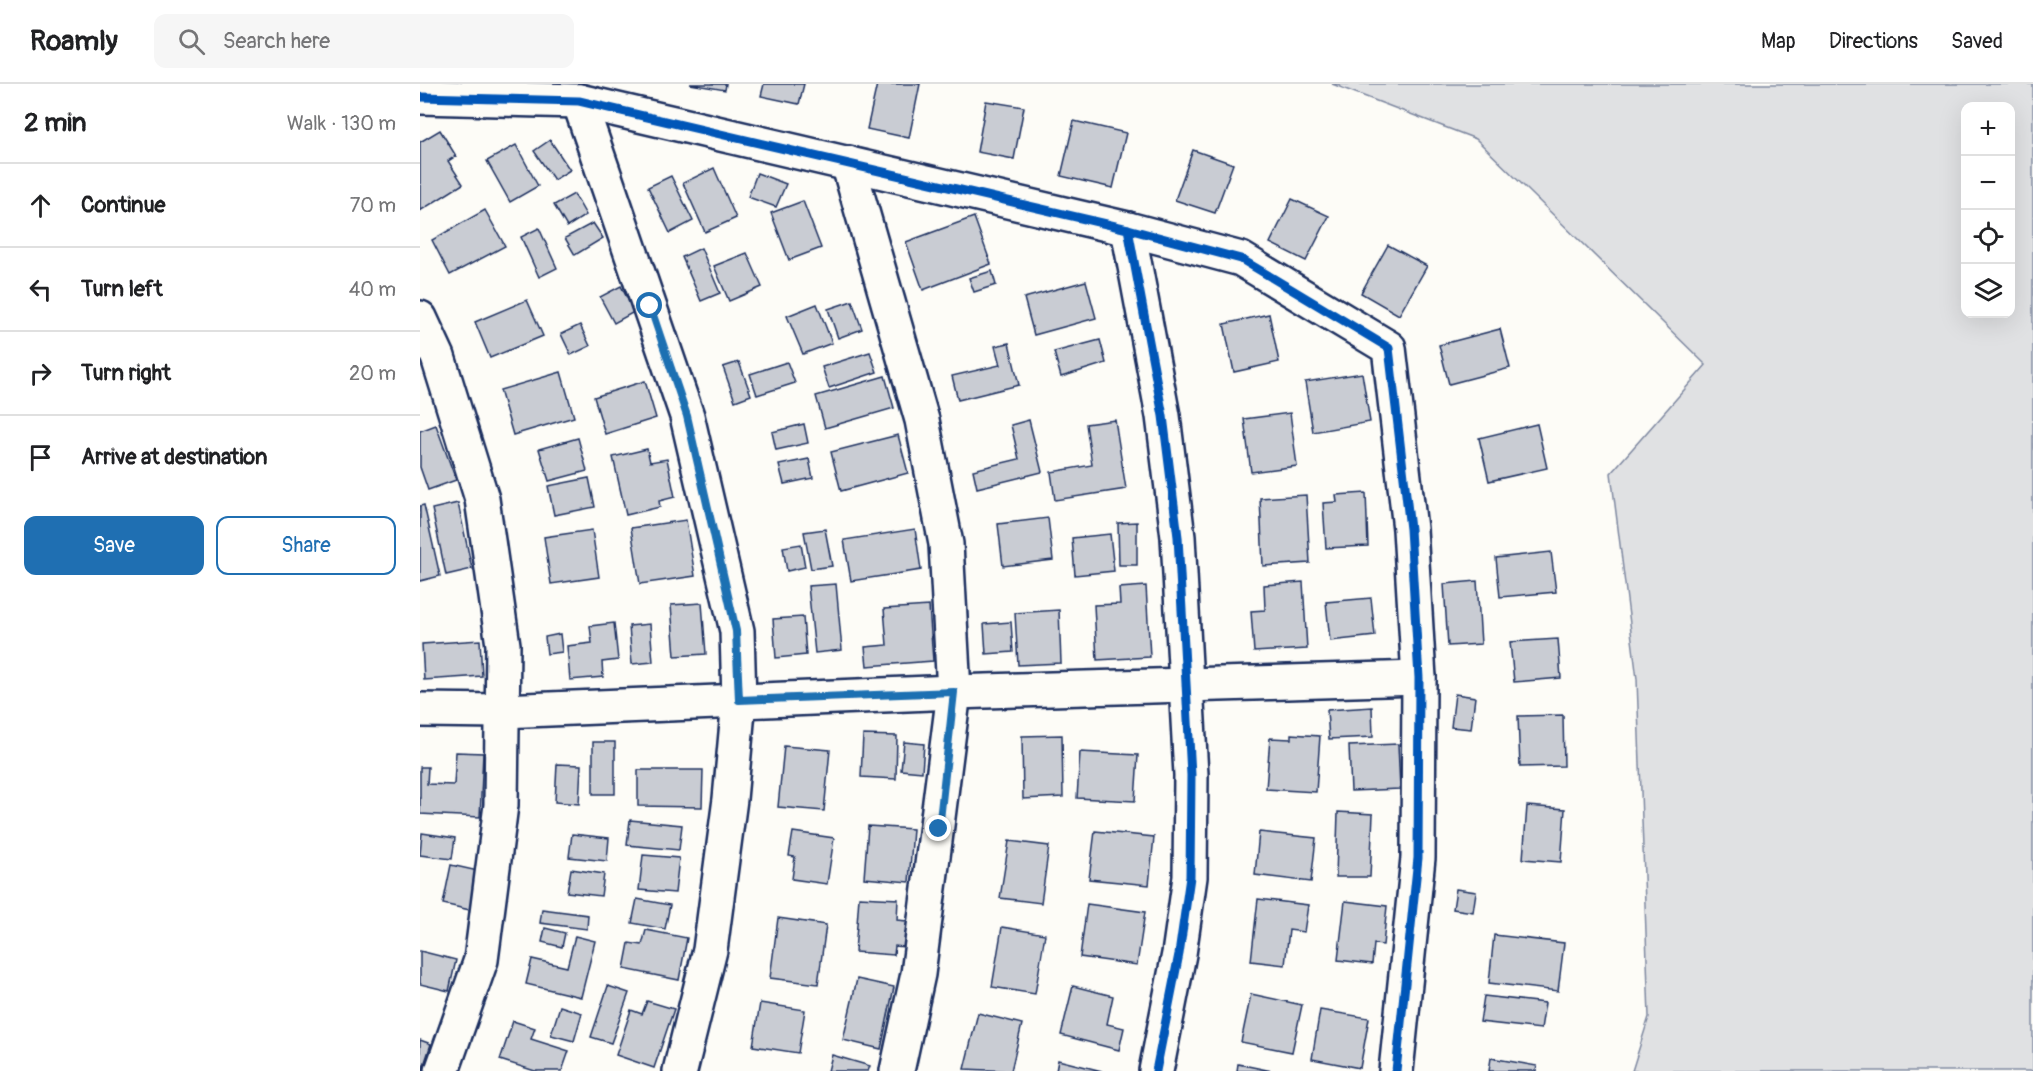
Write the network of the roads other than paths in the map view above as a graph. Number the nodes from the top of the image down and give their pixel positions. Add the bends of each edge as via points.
1 (420, 97) edge
2 (579, 101) junction
3 (848, 163) junction
4 (1128, 229) junction
5 (420, 318) edge
6 (1419, 678) junction
7 (1186, 684) junction
8 (954, 692) junction
9 (739, 700) junction
10 (420, 710) edge
11 (502, 711) junction
12 (442, 1071) edge
13 (680, 1071) edge
14 (897, 1071) edge
15 (1156, 1071) edge
16 (1396, 1071) edge

1 - 2 street
2 - 3 street
2 - 9 street via 687,416 736,631
3 - 4 street
3 - 8 street via 922,420 946,544
4 - 6 street via 1241,259 1389,348 1410,529
4 - 7 street via 1163,416 1178,537
5 - 11 street via 438,357 482,499 503,645
6 - 7 street
6 - 16 street via 1418,858
7 - 8 street
7 - 15 street via 1191,775 1190,877
8 - 9 street
8 - 14 street via 918,974
9 - 11 street
9 - 13 street via 710,950
10 - 11 street
11 - 12 street via 501,805 481,960

